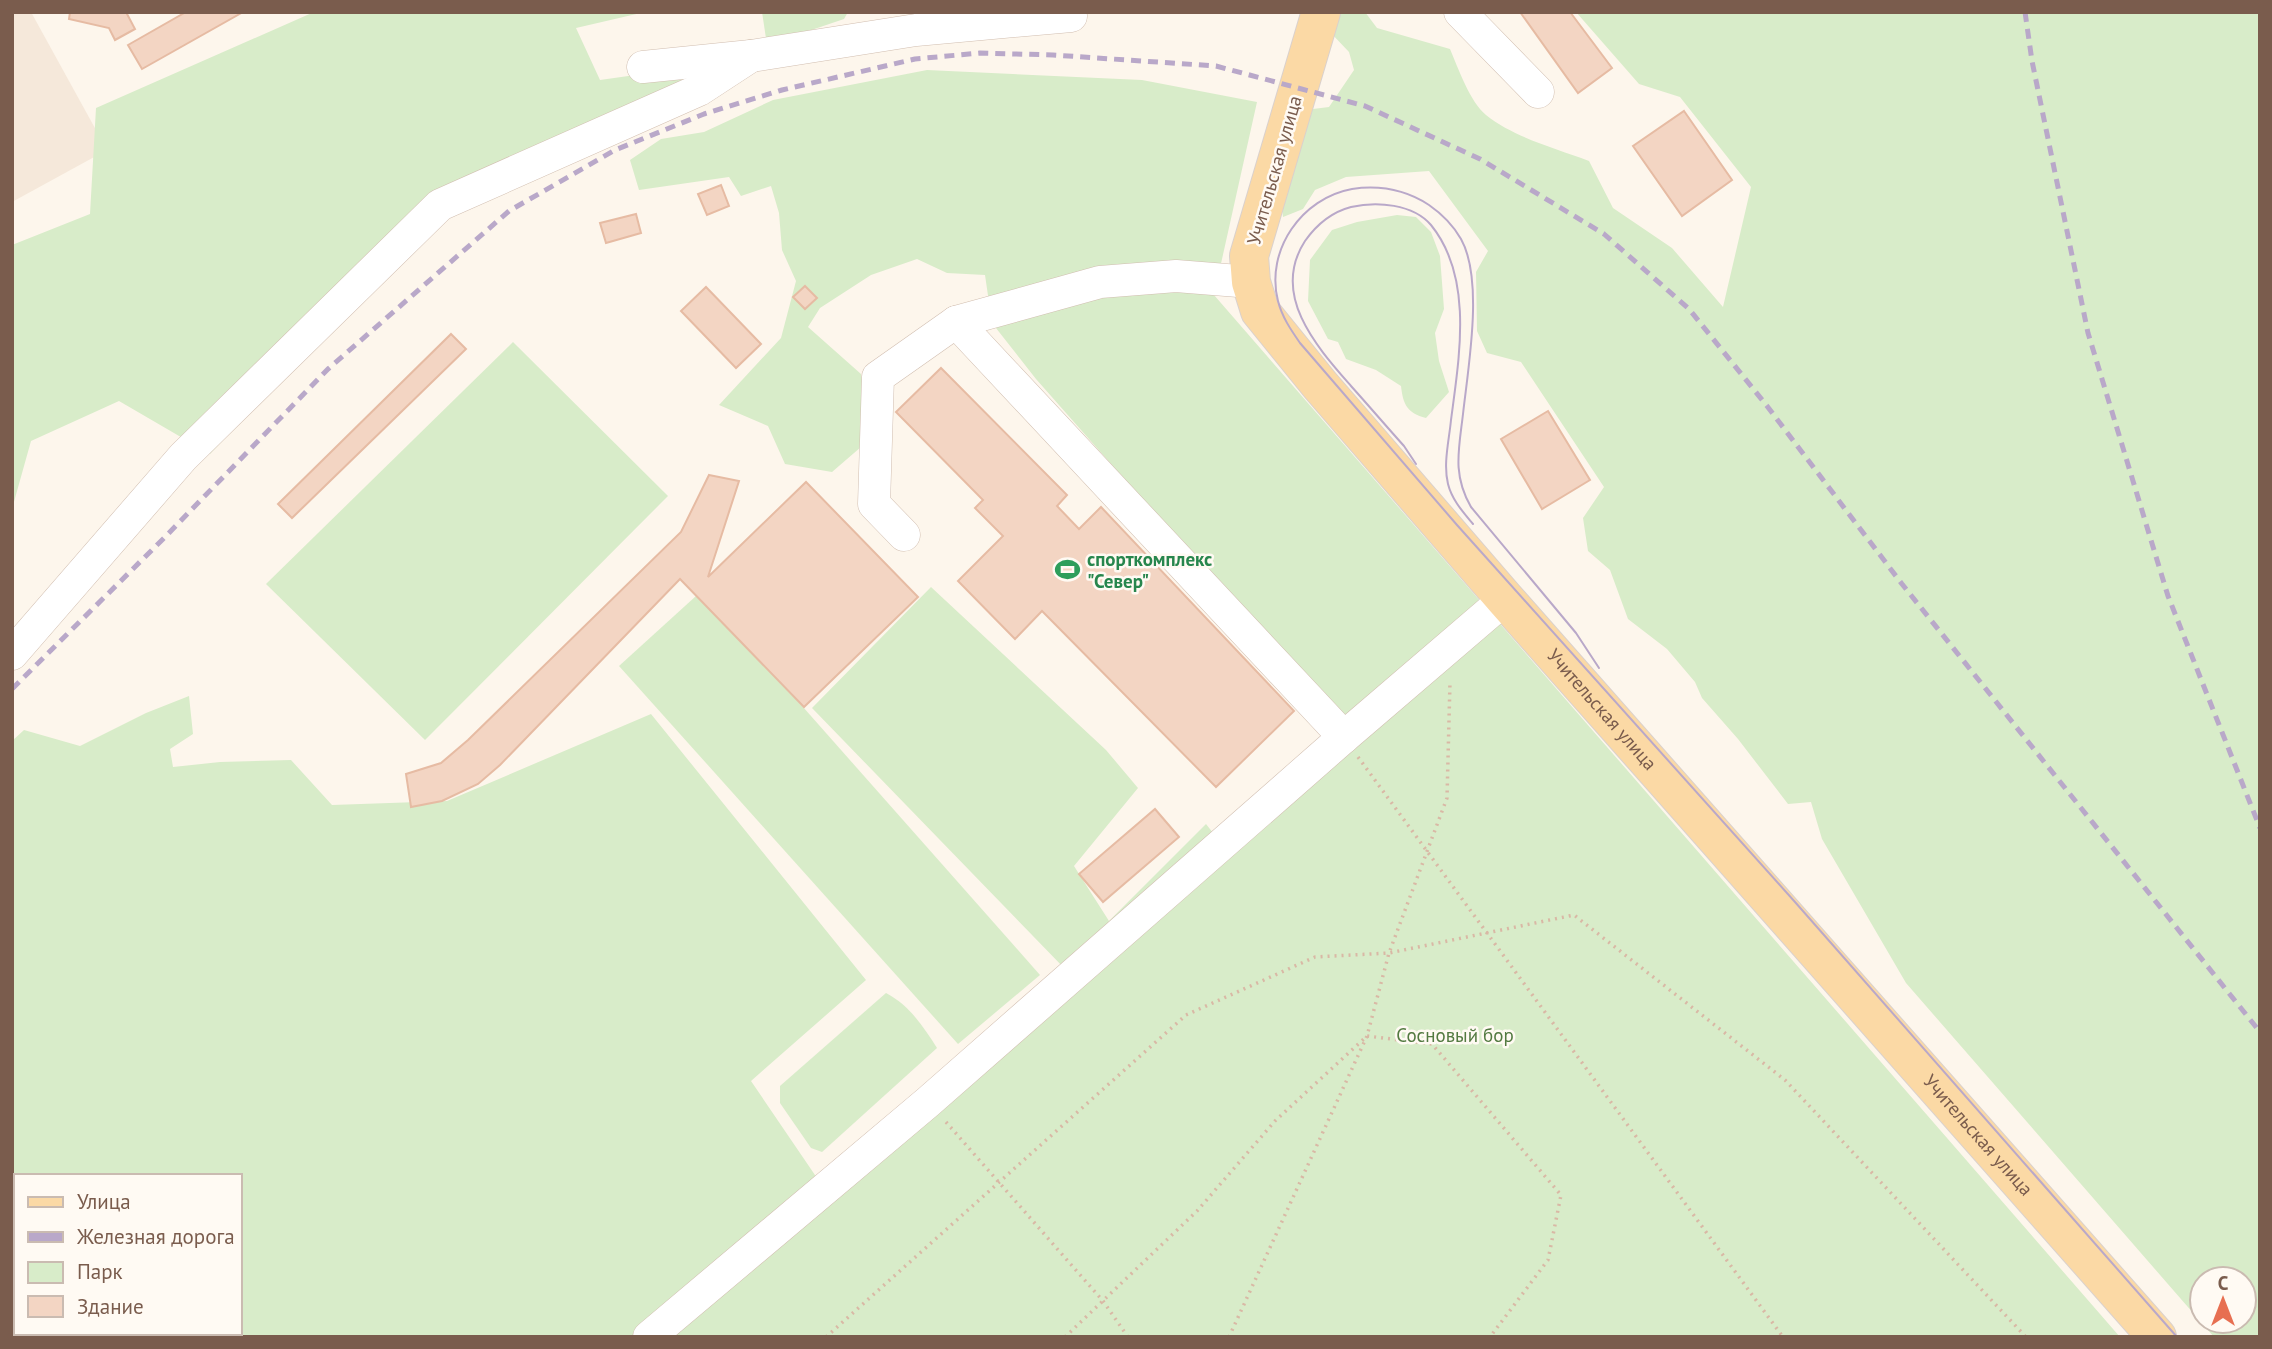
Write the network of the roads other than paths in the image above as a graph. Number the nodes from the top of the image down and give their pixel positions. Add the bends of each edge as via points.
1 (1321, 12) edge
2 (1460, 12) edge
3 (1077, 14) edge
4 (751, 56) junction
5 (643, 67) dead end
6 (1538, 92) dead end
7 (1251, 282) junction
8 (956, 322) junction
9 (904, 535) dead end
10 (1505, 599) junction
11 (12, 654) edge
12 (1344, 737) junction
13 (649, 1337) edge
14 (2157, 1337) edge

1 - 7 main road, Учительская улица via 1255,231 1249,256
2 - 6 lane
3 - 4 lane via 916,30
4 - 5 lane
4 - 11 lane via 699,90 440,205 183,457
7 - 8 lane via 1176,276 1100,282
7 - 10 main road, Учительская улица via 1260,311
8 - 9 lane via 878,377 874,504
8 - 12 lane
10 - 12 lane
10 - 14 main road, Учительская улица
12 - 13 lane via 928,1102

